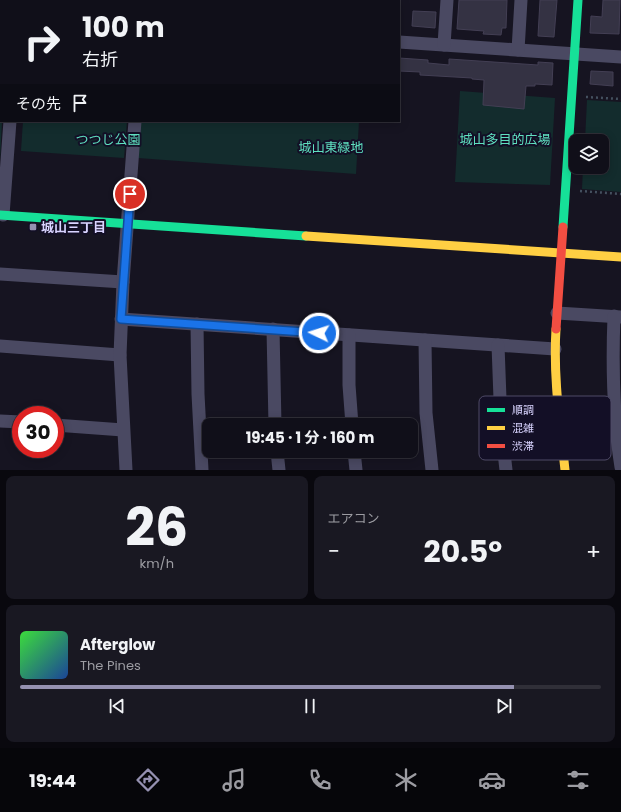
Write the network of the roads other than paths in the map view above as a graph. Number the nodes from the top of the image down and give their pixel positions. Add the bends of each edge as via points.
1 (447, 0) edge
2 (521, 0) edge
3 (578, 0) edge
4 (400, 42) edge
5 (444, 45) junction
6 (518, 50) junction
7 (574, 54) junction
8 (621, 57) edge
9 (10, 122) edge
10 (135, 122) edge
11 (2, 215) edge
12 (128, 223) junction
13 (562, 252) junction
14 (621, 256) edge
15 (0, 274) edge
16 (123, 282) junction
17 (557, 313) junction
18 (617, 317) edge
19 (121, 319) junction
20 (197, 324) junction
21 (273, 330) junction
22 (349, 335) junction
23 (425, 340) junction
24 (498, 345) junction
25 (0, 346) edge
26 (555, 349) junction
27 (120, 355) junction
28 (500, 396) edge
29 (557, 396) edge
30 (275, 418) edge
31 (351, 418) edge
32 (0, 421) edge
33 (12, 422) edge
34 (64, 426) edge
35 (123, 430) junction
36 (278, 458) edge
37 (355, 458) edge
38 (505, 460) edge
39 (564, 460) edge
40 (621, 466) edge
41 (126, 470) edge
42 (202, 470) edge
43 (279, 470) edge
44 (356, 470) edge
45 (432, 470) edge
46 (506, 470) edge
47 (565, 470) edge

1 - 5 street
2 - 6 street
3 - 7 street
4 - 5 street
5 - 6 street
6 - 7 street
7 - 8 street
7 - 13 street
9 - 11 street
10 - 12 street
11 - 12 street
12 - 13 street
12 - 16 street
13 - 14 street
13 - 17 street
15 - 16 street
16 - 19 street
17 - 18 street
17 - 26 street
18 - 40 street via 612,356
19 - 20 street
19 - 27 street
20 - 21 street
20 - 42 street
21 - 22 street
21 - 30 street
22 - 23 street
22 - 31 street
23 - 24 street
23 - 45 street via 426,413
24 - 26 street
24 - 28 street
25 - 27 street
26 - 29 street
27 - 35 street
32 - 33 street
34 - 35 street
35 - 41 street
36 - 43 street
37 - 44 street
38 - 46 street
39 - 47 street

